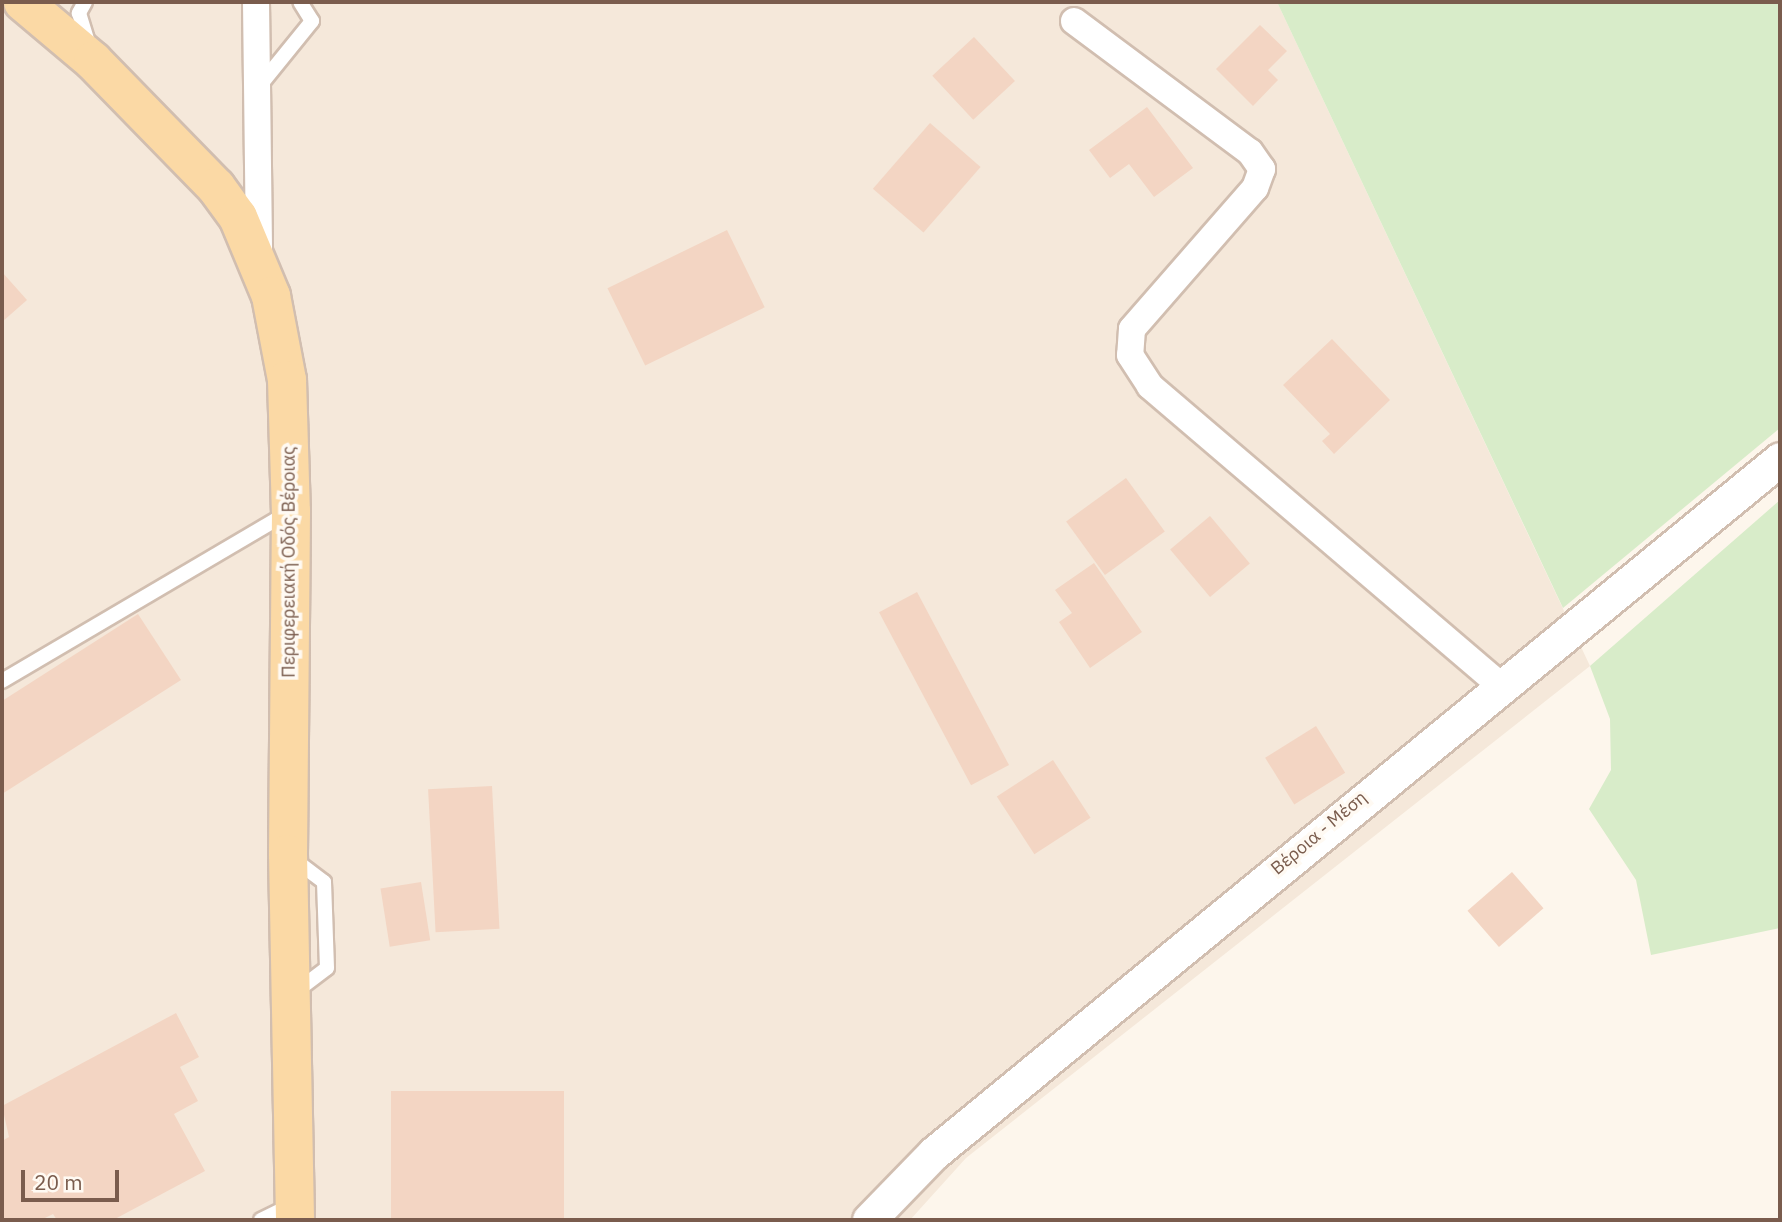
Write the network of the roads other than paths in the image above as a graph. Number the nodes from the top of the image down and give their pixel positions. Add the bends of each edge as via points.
1 (23, 2) edge
2 (85, 2) edge
3 (256, 2) edge
4 (300, 2) edge
5 (1074, 21) dead end
6 (93, 61) junction
7 (260, 84) junction
8 (258, 262) junction
9 (1780, 459) edge
10 (291, 510) junction
11 (2, 681) edge
12 (1499, 684) junction
13 (295, 1212) edge
14 (261, 1220) edge
15 (869, 1220) edge

1 - 6 main road, Περιφερειακή Οδός Βέροιας
2 - 6 lane via 79,13
3 - 7 street
4 - 7 lane via 312,21
5 - 12 street via 1250,152 1262,169 1255,188 1132,329 1130,355 1150,386
6 - 8 main road, Περιφερειακή Οδός Βέροιας via 216,187
7 - 8 street
8 - 10 main road, Περιφερειακή Οδός Βέροιας via 287,380
9 - 12 street, Βέροια - Μέση
10 - 11 lane
10 - 13 main road, Περιφερειακή Οδός Βέροιας via 288,854
12 - 15 street, Βέροια - Μέση via 934,1153
13 - 14 lane

